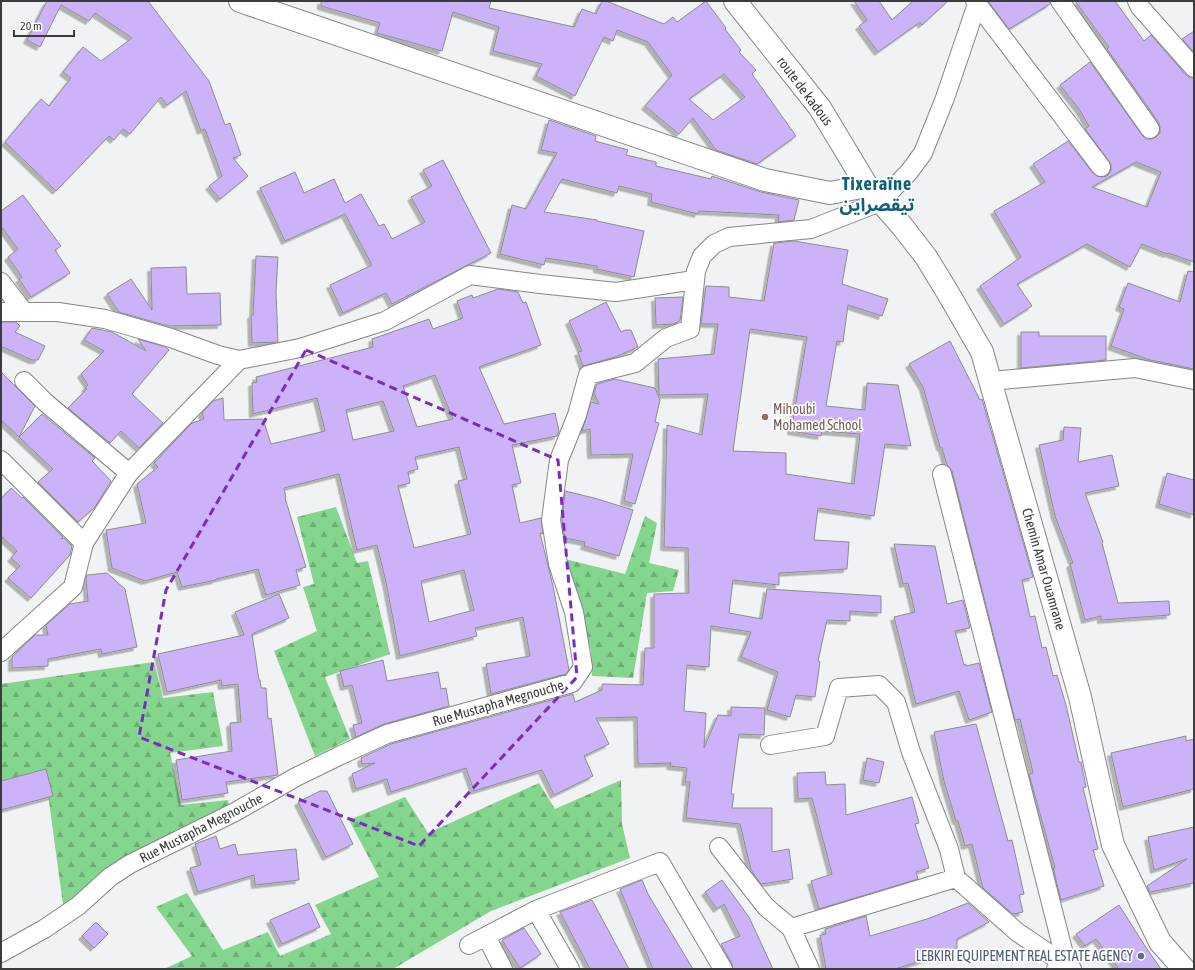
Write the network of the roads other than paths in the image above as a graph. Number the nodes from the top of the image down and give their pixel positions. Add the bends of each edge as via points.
1 (240, 1) edge
2 (735, 1) edge
3 (1060, 1) edge
4 (1137, 1) edge
5 (977, 2) edge
6 (1194, 68) edge
7 (1150, 129) dead end
8 (1101, 167) dead end
9 (874, 194) junction
10 (694, 280) junction
11 (1, 282) edge
12 (1, 312) edge
13 (24, 312) junction
14 (239, 360) junction
15 (1194, 380) edge
16 (24, 381) dead end
17 (990, 381) junction
18 (1, 460) edge
19 (129, 473) junction
20 (942, 474) dead end
21 (84, 543) junction
22 (1, 652) edge
23 (770, 745) dead end
24 (719, 847) dead end
25 (956, 878) junction
26 (536, 910) junction
27 (791, 928) junction
28 (486, 936) junction
29 (469, 945) dead end
30 (1, 953) edge
31 (1065, 968) edge
32 (503, 969) edge
33 (570, 969) edge
34 (723, 969) edge
35 (810, 969) edge
36 (1184, 969) edge

1 - 9 main road via 765,180 830,193
2 - 9 main road, route de kadous via 820,108
3 - 7 street
4 - 6 street
5 - 8 street
5 - 9 street via 946,98 923,153 909,172
9 - 10 street, Rue Mustapha Megnouche via 810,229 729,237 714,244 702,256
9 - 17 main road, Chemin Amar Ouamrane via 926,257 982,352
10 - 14 street via 616,292 470,275 385,321 300,348
10 - 30 street, Rue Mustapha Megnouche via 690,329 666,338 635,363 588,375 577,415 560,460 551,520 558,564 574,612 584,667 572,683 387,734 341,755 130,864 110,877 78,906
11 - 13 street
12 - 13 street
13 - 14 street via 58,312 105,319
14 - 19 street
15 - 17 street via 1135,368
16 - 19 street
17 - 36 main road, Chemin Amar Ouamrane via 1080,697 1113,845 1160,942
18 - 21 street
19 - 21 street
20 - 31 street
21 - 22 street via 73,587
23 - 25 street via 825,736 839,688 879,685 896,702 911,752 949,849
24 - 27 street via 766,907
25 - 27 street
25 - 31 street via 1017,932
26 - 28 street
26 - 33 street
26 - 34 street via 660,862
27 - 35 street
28 - 29 street
28 - 32 street

